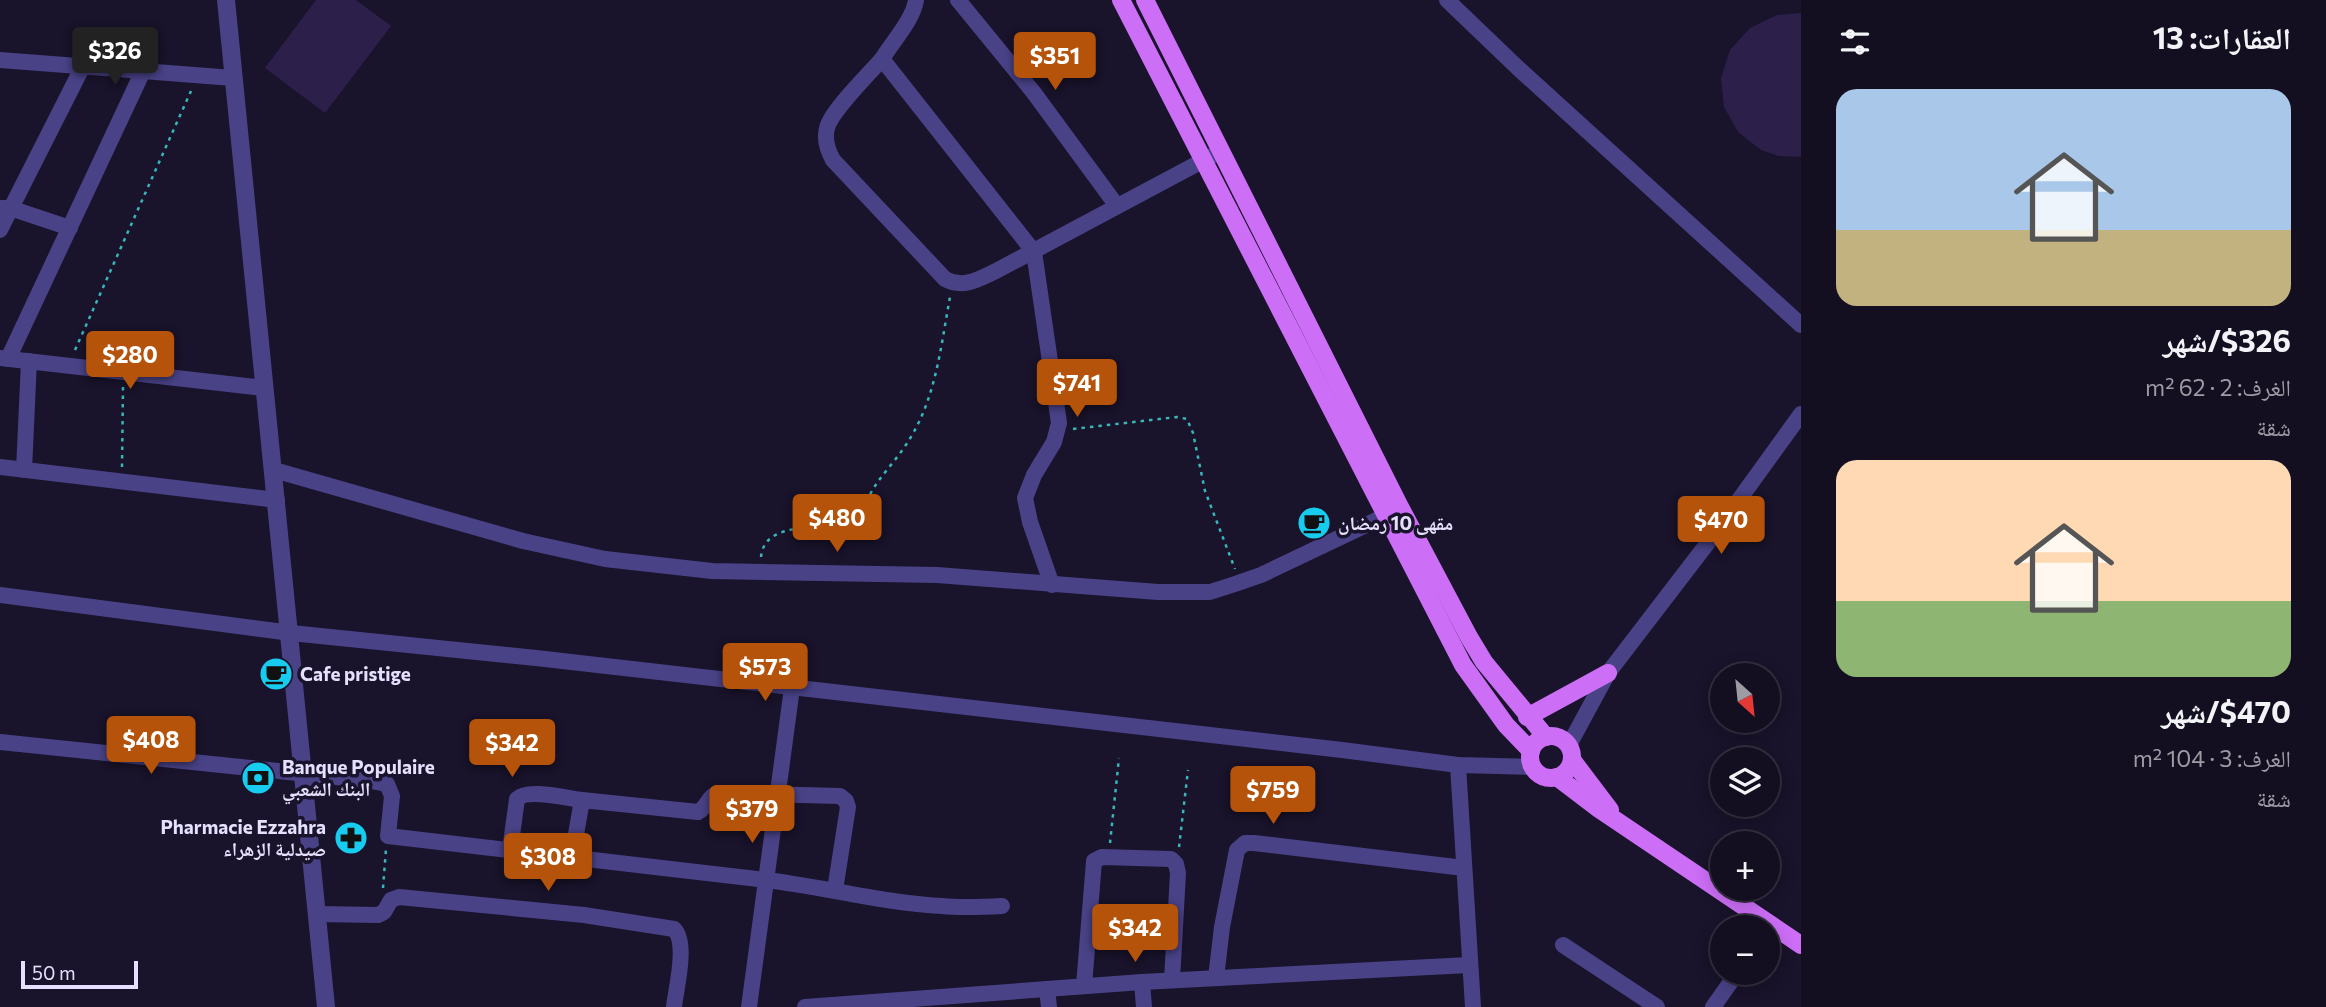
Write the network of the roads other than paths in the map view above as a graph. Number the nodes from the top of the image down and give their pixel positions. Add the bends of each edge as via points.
1 (226, 0) edge
2 (916, 0) edge
3 (958, 0) edge
4 (1121, 0) edge
5 (1145, 0) edge
6 (1447, 0) edge
7 (882, 59) junction
8 (0, 60) edge
9 (83, 66) junction
10 (144, 71) junction
11 (233, 78) junction
12 (1221, 151) junction
13 (1203, 162) junction
14 (1118, 206) junction
15 (5, 208) edge
16 (70, 228) junction
17 (0, 230) edge
18 (1034, 252) junction
19 (1801, 325) edge
20 (4, 358) edge
21 (29, 361) junction
22 (264, 388) junction
23 (1801, 414) edge
24 (0, 467) edge
25 (24, 470) junction
26 (274, 470) junction
27 (277, 500) junction
28 (1392, 511) junction
29 (1052, 584) junction
30 (0, 595) edge
31 (291, 633) junction
32 (1608, 673) junction
33 (792, 688) junction
34 (1527, 717) junction
35 (1546, 737) junction
36 (0, 742) edge
37 (1571, 753) junction
38 (1532, 759) junction
39 (1458, 765) junction
40 (305, 774) junction
41 (1557, 777) junction
42 (778, 796) junction
43 (582, 800) junction
44 (1616, 818) junction
45 (510, 850) junction
46 (572, 857) junction
47 (1464, 868) junction
48 (766, 880) junction
49 (835, 890) junction
50 (1002, 906) dead end
51 (317, 914) junction
52 (1563, 945) dead end
53 (1801, 945) edge
54 (1469, 965) junction
55 (1216, 978) junction
56 (1172, 980) junction
57 (1142, 982) junction
58 (1729, 985) edge
59 (1084, 986) junction
60 (1047, 989) junction
61 (865, 1004) edge
62 (326, 1007) edge
63 (674, 1007) edge
64 (749, 1007) edge
65 (805, 1007) edge
66 (1049, 1007) edge
67 (1144, 1007) edge
68 (1473, 1007) edge
69 (1657, 1007) edge
70 (1713, 1007) edge

1 - 11 street
2 - 7 street via 915,11
3 - 14 street
4 - 13 main road
5 - 12 main road
6 - 19 street
7 - 18 street
7 - 18 street via 827,127 833,160 953,283 970,282
8 - 9 street
9 - 10 street
9 - 15 street
10 - 11 street
10 - 16 street
11 - 22 street
12 - 13 street
12 - 28 main road
13 - 14 street
13 - 28 main road
14 - 18 street
15 - 16 street
15 - 17 street
16 - 20 street
18 - 29 street via 1058,431 1025,498
20 - 21 street
21 - 22 street
21 - 25 street
22 - 26 street
23 - 32 street
24 - 25 street
25 - 27 street
26 - 27 street
26 - 29 street via 566,552 647,565 712,571 937,575
27 - 31 street
28 - 29 street via 1261,575 1210,592
28 - 34 main road via 1484,662
28 - 38 main road via 1463,665
30 - 31 street
31 - 33 street
31 - 40 street
32 - 34 main road
32 - 37 street
33 - 39 street
33 - 42 street
34 - 35 main road
35 - 37 main road via 1559,737
35 - 38 main road via 1538,741
36 - 40 street
37 - 41 main road via 1568,769
37 - 44 main road
38 - 39 street
38 - 41 main road via 1543,776
39 - 47 street
40 - 45 street via 387,784 392,796 388,836
40 - 51 street
41 - 44 main road
42 - 43 street via 715,793 698,812
42 - 48 street
42 - 49 street via 840,796 846,801
43 - 45 street via 519,796
43 - 46 street
44 - 53 main road
45 - 46 street
46 - 48 street
47 - 54 street
47 - 55 street via 1242,845 1237,850
48 - 49 street
48 - 64 street
49 - 50 street via 943,907
51 - 62 street
51 - 63 street via 378,915 399,897 584,915 674,929 681,944
52 - 69 street
54 - 55 street
54 - 68 street
55 - 56 street
56 - 57 street
56 - 59 street via 1177,864 1171,859 1102,857 1094,861
57 - 59 street
57 - 67 street
58 - 70 street
59 - 60 street
60 - 61 street
60 - 66 street
61 - 65 street

